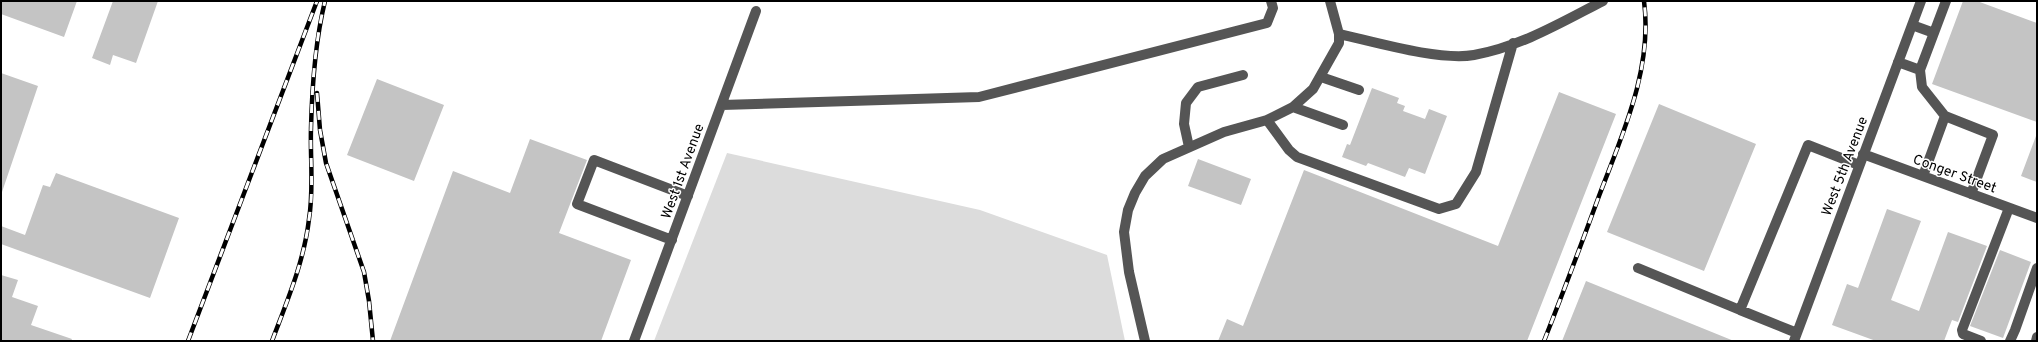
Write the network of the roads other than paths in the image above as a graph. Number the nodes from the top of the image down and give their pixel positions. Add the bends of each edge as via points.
1 (1271, 1) edge
2 (1330, 1) edge
3 (1603, 1) edge
4 (1921, 1) edge
5 (1946, 1) edge
6 (756, 11) dead end
7 (1912, 25) junction
8 (1934, 33) junction
9 (1339, 34) junction
10 (1513, 43) junction
11 (1898, 62) junction
12 (1920, 70) junction
13 (1243, 75) dead end
14 (1321, 77) junction
15 (1359, 90) dead end
16 (722, 105) junction
17 (1293, 107) junction
18 (1945, 116) junction
19 (1267, 120) junction
20 (1344, 125) dead end
21 (1189, 147) junction
22 (1863, 154) junction
23 (1859, 165) junction
24 (1922, 176) junction
25 (1970, 194) junction
26 (688, 196) junction
27 (2009, 208) junction
28 (2037, 218) edge
29 (672, 240) junction
30 (1638, 268) dead end
31 (2037, 268) edge
32 (1740, 310) junction
33 (1796, 337) edge
34 (2037, 337) edge
35 (634, 341) edge
36 (1145, 341) edge
37 (1981, 341) edge
38 (2010, 341) edge
39 (2036, 341) edge

1 - 16 street via 1273,8 1267,23 979,97
2 - 9 street
3 - 10 street via 1532,38
4 - 7 street, West 5th Avenue
5 - 8 street
6 - 16 street, West 1st Avenue
7 - 8 street
7 - 11 street, West 5th Avenue
8 - 12 street
9 - 10 street via 1435,54 1473,55
9 - 14 street via 1339,43
10 - 19 street via 1476,172 1456,204 1439,209 1297,157
11 - 12 street
11 - 22 street, West 5th Avenue
12 - 18 street via 1922,87
13 - 21 street via 1198,87 1186,103 1184,124
14 - 15 street
14 - 17 street via 1313,89
16 - 26 street, West 1st Avenue
17 - 19 street
17 - 20 street
18 - 24 street
18 - 25 street via 1993,135
19 - 21 street via 1224,132
21 - 36 street via 1163,158 1145,176 1128,210 1124,232 1129,272
22 - 23 street, West 5th Avenue
22 - 24 street, Conger Street
23 - 32 street via 1808,145
23 - 33 street, West 5th Avenue
24 - 25 street, Conger Street
25 - 27 street, Conger Street
26 - 29 street, West 1st Avenue
26 - 29 street via 594,160 577,204
27 - 28 street, Conger Street
27 - 37 street via 1962,330 1963,334
29 - 35 street, West 1st Avenue
30 - 32 street
31 - 38 street
32 - 33 street
34 - 39 street

